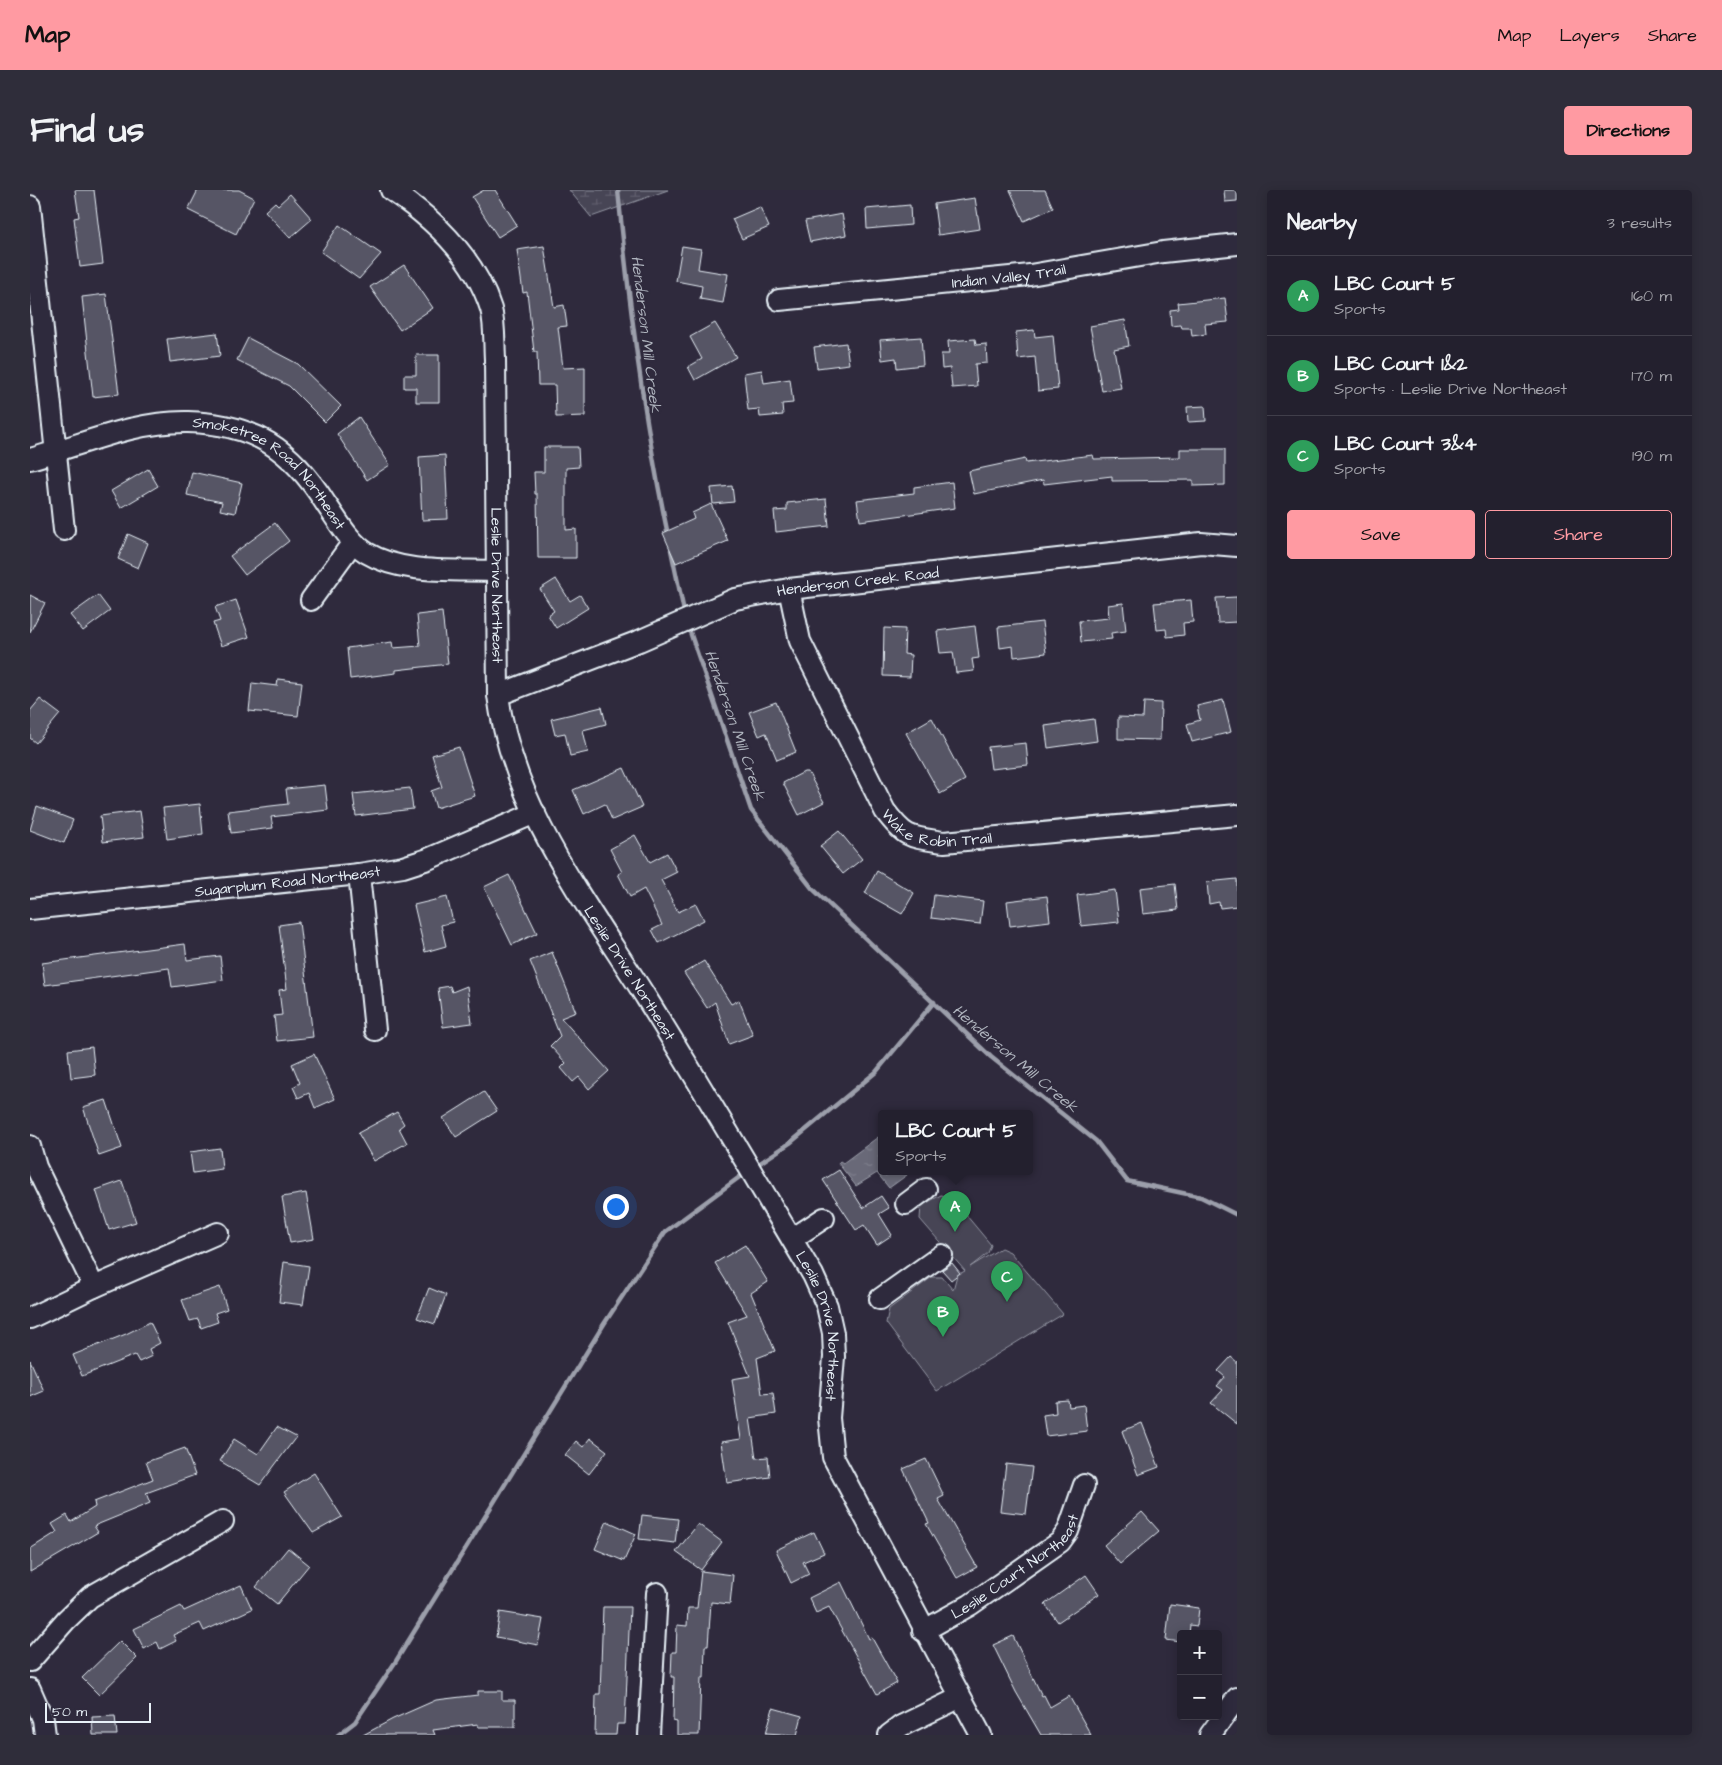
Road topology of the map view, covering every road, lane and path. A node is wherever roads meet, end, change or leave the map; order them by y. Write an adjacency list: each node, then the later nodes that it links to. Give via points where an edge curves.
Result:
1 (391, 190): 11 (street, Leslie Drive Northeast, via 413,205 453,242 482,286 491,311 495,359)
2 (30, 206): 4 (street)
3 (1237, 244): 5 (street, Indian Valley Trail, via 1163,252 1030,275)
4 (32, 246): 6 (street)
5 (779, 300)
6 (55, 452): 7 (street, Smoketree Road Northeast); 8 (street); 9 (street, Smoketree Road Northeast, via 134,428 186,422 240,429 273,444 286,454 319,492)
7 (30, 459)
8 (64, 530)
9 (353, 542): 11 (street, Smoketree Road Northeast, via 367,553 406,567); 13 (street)
10 (1237, 546): 12 (street, Henderson Creek Road, via 1201,543)
11 (496, 571): 14 (street, Leslie Drive Northeast)
12 (789, 588): 14 (street, Henderson Creek Road, via 735,599 640,641); 16 (street, Wake Robin Trail, via 800,641 885,811 898,829 911,837 944,842)
13 (311, 600)
14 (498, 695): 15 (street, Leslie Drive Northeast, via 501,722 511,755)
15 (535, 813): 17 (street, Sugarplum Road Northeast, via 428,859 403,867); 25 (street, Leslie Drive Northeast, via 577,892 647,999)
16 (1237, 816)
17 (359, 874): 18 (street, Sugarplum Road Northeast); 19 (street)
18 (30, 909)
19 (375, 1030)
20 (30, 1146): 27 (street, via 36,1167)
21 (926, 1189): 22 (street)
22 (906, 1204)
23 (824, 1218): 25 (street)
24 (218, 1233): 27 (street)
25 (792, 1239): 33 (street, Leslie Drive Northeast, via 827,1306 833,1332 829,1418 833,1457)
26 (942, 1255): 28 (street)
27 (94, 1287): 29 (street)
28 (880, 1299)
29 (30, 1318)
30 (1084, 1485): 33 (street, Leslie Court Northeast, via 1068,1531 1060,1542 970,1605)
31 (223, 1521): 34 (street, via 90,1597)
32 (657, 1593): 39 (street)
33 (923, 1630): 36 (street, Leslie Drive Northeast)
34 (30, 1661)
35 (30, 1689): 38 (street, via 43,1718)
36 (960, 1698): 40 (street, via 900,1726); 41 (street, Leslie Drive Northeast)
37 (1237, 1698): 42 (street)
38 (45, 1735)
39 (649, 1735)
40 (889, 1735)
41 (981, 1735)
42 (1210, 1735)

